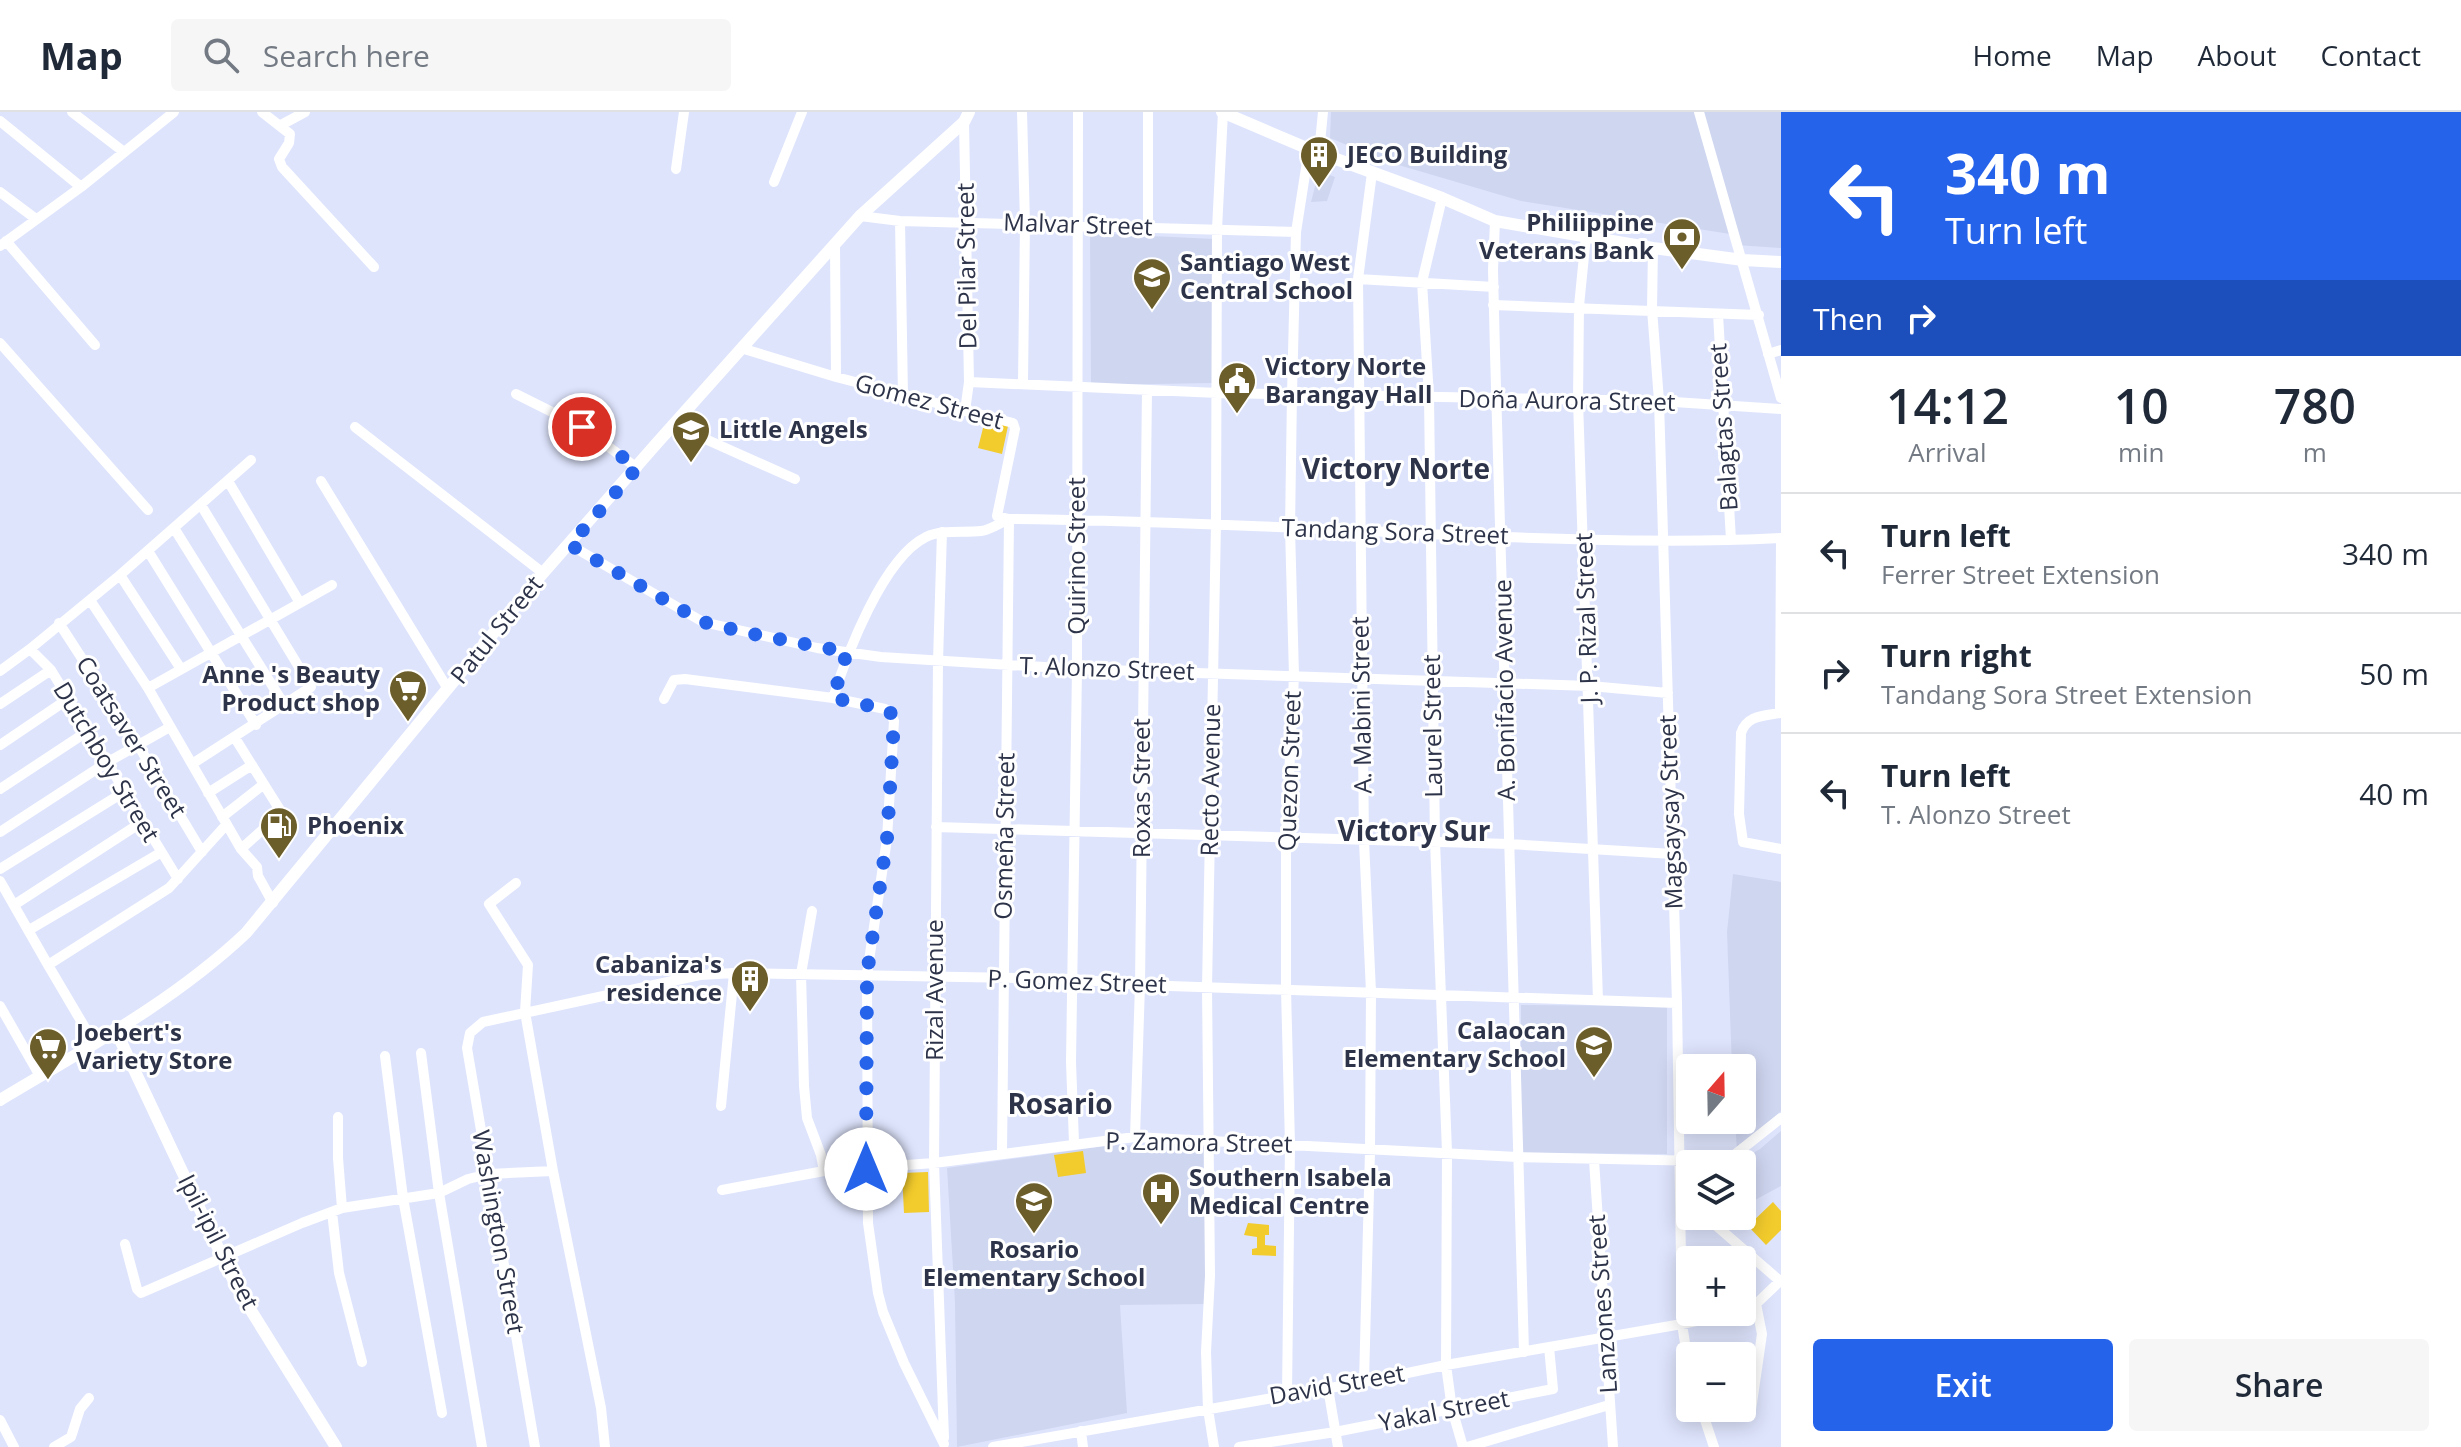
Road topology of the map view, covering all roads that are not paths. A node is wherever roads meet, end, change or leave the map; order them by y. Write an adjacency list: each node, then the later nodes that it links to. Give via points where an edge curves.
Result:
1 (72, 112): 18 (street)
2 (174, 112): 18 (street)
3 (262, 112): 16 (street)
4 (305, 112): 16 (street)
5 (684, 112): 19 (street)
6 (802, 112): 21 (street)
7 (1022, 112): 30 (street)
8 (1078, 112): 31 (street, Quirino Street)
9 (1148, 112): 32 (street)
10 (1222, 112): 13 (main road); 33 (street, Recto Avenue)
11 (1323, 112): 17 (street, Quezon Street)
12 (1699, 112): 39 (street)
13 (1238, 114): 17 (main road)
14 (966, 117): 25 (main road, Patul Street); 29 (street, Del Pilar Street)
15 (0, 121): 22 (street)
16 (281, 125): 41 (street, via 291,136 279,159 282,167)
17 (1314, 151): 20 (main road); 34 (street, Quezon Street)
18 (124, 152): 22 (street)
19 (676, 169)
20 (1372, 173): 24 (main road); 42 (street, A. Mabini Street)
21 (774, 182)
22 (81, 187): 26 (street)
23 (0, 192): 26 (street)
24 (1442, 198): 28 (main road); 43 (street, Laurel Street)
25 (860, 216): 27 (street, Malvar Street); 37 (main road, Patul Street)
26 (36, 219): 36 (street)
27 (900, 221): 29 (street, Malvar Street); 63 (street)
28 (1495, 221): 35 (main road); 44 (street, A. Bonifacio Avenue)
29 (966, 222): 30 (street, Malvar Street); 56 (street, Del Pilar Street)
30 (1025, 223): 31 (street, Malvar Street); 57 (street)
31 (1076, 225): 32 (street, Malvar Street); 58 (street, Quirino Street)
32 (1148, 228): 33 (street, Malvar Street)
33 (1217, 229): 34 (street, Malvar Street); 60 (street, Recto Avenue)
34 (1296, 232): 62 (street, Quezon Street)
35 (1586, 236): 38 (main road); 46 (street, J. P. Rizal Street)
36 (3, 243): 51 (street)
37 (835, 245): 52 (main road, Patul Street); 55 (street)
38 (1653, 248): 39 (main road); 47 (street, Magsaysay Street)
39 (1743, 260): 40 (main road); 49 (street)
40 (1781, 262)
41 (374, 267)
42 (1358, 279): 43 (street); 64 (street, A. Mabini Street)
43 (1422, 282): 44 (street); 65 (street, Laurel Street)
44 (1494, 287): 45 (street, A. Bonifacio Avenue)
45 (1493, 305): 46 (street); 67 (street, A. Bonifacio Avenue)
46 (1579, 306): 47 (street); 68 (street, J. P. Rizal Street)
47 (1652, 309): 48 (street); 69 (street, Magsaysay Street)
48 (1718, 314): 49 (street); 70 (street, Balagtas Street)
49 (1759, 315): 54 (street)
50 (0, 343): 81 (street)
51 (95, 345)
52 (744, 349): 55 (street, Gomez Street); 73 (main road, Patul Street)
53 (1781, 350): 54 (street)
54 (1768, 354): 66 (street)
55 (836, 377): 63 (street, Gomez Street)
56 (969, 382): 57 (street, Doña Aurora Street); 72 (street, Del Pilar Street)
57 (1023, 382): 58 (street, Doña Aurora Street)
58 (1076, 385): 59 (street, Doña Aurora Street); 83 (street, Quirino Street)
59 (1147, 390): 60 (street, Doña Aurora Street); 84 (street, Roxas Street)
60 (1218, 393): 62 (street, Doña Aurora Street); 85 (street, Recto Avenue)
61 (516, 394): 76 (street, via 582,427)
62 (1292, 394): 64 (street, Doña Aurora Street); 87 (street, Quezon Street)
63 (903, 395): 72 (street, Gomez Street)
64 (1358, 396): 65 (street, Doña Aurora Street); 89 (street, A. Mabini Street)
65 (1429, 397): 67 (street, Doña Aurora Street); 90 (street, Laurel Street)
66 (1781, 398)
67 (1496, 399): 68 (street, Doña Aurora Street); 91 (street, A. Bonifacio Avenue)
68 (1578, 401): 69 (street, Doña Aurora Street); 94 (street, J. P. Rizal Street)
69 (1659, 401): 70 (street, Doña Aurora Street); 95 (street, Magsaysay Street)
70 (1721, 406): 71 (street, Doña Aurora Street); 93 (street, Balagtas Street)
71 (1781, 409)
72 (965, 411): 82 (street, Gomez Street, via 1015,425 997,516)
73 (674, 425): 76 (main road, Patul Street); 77 (street)
74 (355, 427): 98 (street)
75 (251, 460): 78 (street)
76 (637, 468): 96 (main road, Patul Street)
77 (795, 479)
78 (228, 481): 80 (street); 102 (street)
79 (321, 481): 123 (street)
80 (201, 505): 86 (street); 103 (street)
81 (148, 510)
82 (1009, 519): 83 (street, Tandang Sora Street); 88 (street, Tandang Sora Street, via 984,531); 110 (street, Osmeña Street)
83 (1077, 520): 84 (street, Tandang Sora Street); 113 (street, Quirino Street)
84 (1144, 523): 85 (street, Tandang Sora Street); 115 (street, Roxas Street)
85 (1216, 524): 87 (street, Tandang Sora Street); 116 (street, Recto Avenue)
86 (174, 528): 97 (street); 105 (street)
87 (1290, 528): 89 (street, Tandang Sora Street); 117 (street, Quezon Street)
88 (942, 532): 107 (street, via 926,537 899,559); 109 (street, Rizal Avenue)
89 (1359, 532): 90 (street, Tandang Sora Street); 118 (street, A. Mabini Street)
90 (1431, 534): 91 (street, Tandang Sora Street); 119 (street, Laurel Street)
91 (1502, 537): 94 (street, Tandang Sora Street); 120 (street, A. Bonifacio Avenue)
92 (1781, 538): 93 (street, Tandang Sora Street); 157 (street, via 1780,713 1743,726 1739,814 1743,842)
93 (1731, 540): 95 (street, Tandang Sora Street)
94 (1584, 541): 95 (street, Tandang Sora Street); 121 (street, J. P. Rizal Street)
95 (1663, 542): 124 (street, Magsaysay Street)
96 (570, 545): 98 (main road, Patul Street); 107 (street, T. Alonzo Street, via 703,622)
97 (148, 551): 99 (street); 108 (street)
98 (543, 573): 123 (main road, Patul Street)
99 (120, 575): 101 (street); 112 (street)
100 (332, 585): 102 (street)
101 (90, 600): 104 (street); 122 (street)
102 (300, 603): 103 (street)
103 (271, 619): 105 (street); 129 (street, via 311,685)
104 (59, 623): 106 (street); 135 (street, Coatsaver Street)
105 (241, 636): 108 (street); 129 (street)
106 (30, 649): 111 (street); 114 (street, Dutchboy Street)
107 (847, 652): 109 (street, T. Alonzo Street); 125 (street)
108 (211, 653): 112 (street); 130 (street)
109 (938, 661): 110 (street, T. Alonzo Street); 145 (street, Rizal Avenue)
110 (1008, 665): 113 (street, T. Alonzo Street); 146 (street, Osmeña Street)
111 (1, 667)
112 (181, 669): 122 (street)
113 (1077, 669): 115 (street, T. Alonzo Street); 148 (street, Quirino Street)
114 (51, 670): 126 (street, Dutchboy Street); 128 (street)
115 (1142, 671): 116 (street, T. Alonzo Street); 149 (street, Roxas Street)
116 (1213, 673): 117 (street, T. Alonzo Street); 150 (street, Recto Avenue)
117 (1294, 676): 118 (street, T. Alonzo Street); 151 (street, Quezon Street)
118 (1363, 678): 119 (street, T. Alonzo Street); 152 (street, A. Mabini Street)
119 (1432, 680): 120 (street, T. Alonzo Street); 153 (street, Laurel Street)
120 (1506, 684): 121 (street, T. Alonzo Street); 154 (street, A. Bonifacio Avenue)
121 (1590, 686): 124 (street, T. Alonzo Street); 156 (street, J. P. Rizal Street)
122 (148, 688): 131 (street)
123 (448, 689): 165 (main road, Patul Street)
124 (1668, 693): 160 (street, Magsaysay Street)
125 (833, 698): 127 (street, via 679,679 669,684); 172 (street, via 885,709 894,721 887,839)
126 (68, 699): 132 (street, Dutchboy Street); 134 (street)
127 (664, 699)
128 (0, 704)
129 (285, 706): 130 (street)
130 (256, 725): 133 (street)
131 (170, 727): 135 (street); 137 (street)
132 (88, 731): 136 (street, Dutchboy Street); 140 (street)
133 (235, 738): 137 (street); 138 (street)
134 (0, 745)
135 (138, 745): 136 (street); 158 (street, Coatsaver Street)
136 (106, 763): 141 (street, Dutchboy Street); 147 (street)
137 (192, 764): 142 (street)
138 (252, 765): 139 (street); 142 (street)
139 (264, 784): 143 (street); 155 (street, via 279,813)
140 (0, 789)
141 (124, 792): 144 (street, Dutchboy Street); 161 (street)
142 (208, 793): 143 (street)
143 (224, 821): 155 (street); 158 (street)
144 (142, 822): 159 (street, Dutchboy Street); 166 (street)
145 (936, 827): 146 (street); 173 (street, Rizal Avenue)
146 (1004, 830): 148 (street); 174 (street, Osmeña Street)
147 (0, 832)
148 (1073, 832): 149 (street); 175 (street, Quirino Street)
149 (1142, 834): 150 (street); 176 (street, Roxas Street)
150 (1211, 836): 151 (street); 177 (street, Recto Avenue)
151 (1286, 837): 152 (street); 178 (street, Quezon Street)
152 (1364, 841): 153 (street); 179 (street, A. Mabini Street)
153 (1435, 841): 154 (street); 180 (street, Laurel Street)
154 (1509, 844): 156 (street); 181 (street, A. Bonifacio Avenue)
155 (241, 849): 165 (street, via 259,871)
156 (1593, 849): 160 (street); 182 (street, J. P. Rizal Street)
157 (1781, 849)
158 (202, 852): 162 (street)
159 (160, 853): 162 (street, Dutchboy Street); 168 (street)
160 (1673, 854): 183 (street, Magsaysay Street)
161 (0, 869)
162 (178, 879): 169 (street)
163 (0, 881): 166 (street)
164 (516, 883): 185 (street, via 489,904 526,960)
165 (273, 903): 187 (main road, Patul Street, via 211,966)
166 (14, 905): 168 (street)
167 (812, 911): 171 (street)
168 (29, 930): 169 (street)
169 (48, 965): 188 (street)
170 (734, 973): 171 (street, P. Gomez Street); 185 (street, P. Gomez Street, via 700,975); 193 (street)
171 (801, 974): 172 (street, P. Gomez Street); 211 (street, via 807,1118)
172 (867, 974): 173 (street, P. Gomez Street); 209 (street)
173 (934, 977): 174 (street, P. Gomez Street); 208 (street, Rizal Avenue)
174 (1004, 978): 175 (street, P. Gomez Street); 204 (street, Osmeña Street)
175 (1073, 979): 176 (street, P. Gomez Street); 198 (street, Quirino Street)
176 (1140, 985): 177 (street, P. Gomez Street); 196 (street, Roxas Street)
177 (1207, 987): 178 (street, P. Gomez Street); 197 (street, Recto Avenue)
178 (1286, 990): 179 (street, P. Gomez Street); 199 (street, Quezon Street)
179 (1371, 992): 180 (street, P. Gomez Street); 202 (street, A. Mabini Street)
180 (1442, 996): 181 (street, P. Gomez Street); 203 (street, Laurel Street)
181 (1513, 998): 182 (street, P. Gomez Street); 205 (street, A. Bonifacio Avenue)
182 (1598, 1000): 183 (street, P. Gomez Street)
183 (1677, 1003): 200 (street, Magsaysay Street)
184 (0, 1006): 191 (street)
185 (525, 1012): 186 (street, P. Gomez Street); 210 (street)
186 (483, 1022): 212 (street, Washington Street, via 470,1033 467,1048)
187 (115, 1029): 188 (main road, Patul Street); 219 (main road, Ipil-ipil Street)
188 (94, 1043): 191 (main road, Patul Street)
189 (421, 1053): 214 (street)
190 (385, 1056): 215 (street)
191 (40, 1076): 192 (main road, Patul Street)
192 (0, 1100)
193 (721, 1106)
194 (338, 1117): 216 (street)
195 (1781, 1118): 201 (street, P. Zamora Street)
196 (1135, 1137): 197 (street, P. Zamora Street); 198 (street, P. Zamora Street)
197 (1208, 1139): 199 (street, P. Zamora Street); 234 (street, Recto Avenue)
198 (1074, 1143): 204 (street, P. Zamora Street)
199 (1290, 1144): 202 (street, P. Zamora Street); 231 (street, Quezon Street)
200 (1680, 1150)
201 (1742, 1150)
202 (1370, 1151): 203 (street, P. Zamora Street); 229 (street, A. Mabini Street)
203 (1447, 1152): 205 (street, P. Zamora Street); 227 (street, Laurel Street)
204 (1002, 1153): 208 (street, P. Zamora Street)
205 (1517, 1157): 206 (street, P. Zamora Street); 225 (street, A. Bonifacio Avenue)
206 (1594, 1160): 207 (street, P. Zamora Street); 223 (street, Lanzones Street)
207 (1676, 1160)
208 (934, 1163): 209 (street, P. Zamora Street); 241 (street, Rizal Avenue)
209 (866, 1169): 211 (street, P. Zamora Street); 241 (street, via 878,1293 898,1350)
210 (553, 1171): 212 (street); 247 (street)
211 (824, 1171): 213 (street, P. Zamora Street)
212 (489, 1174): 214 (street); 246 (street, Washington Street)
213 (722, 1190)
214 (439, 1193): 215 (street); 245 (street)
215 (403, 1198): 216 (street); 236 (street)
216 (337, 1210): 219 (street); 226 (street, via 339,1273)
217 (1722, 1230): 220 (street)
218 (125, 1244): 219 (street, via 141,1293)
219 (221, 1258): 244 (main road, Ipil-ipil Street)
220 (1781, 1280): 221 (street, David Street)
221 (1756, 1304): 228 (street, via 1762,1334)
222 (1676, 1325): 223 (street, David Street)
223 (1604, 1336): 224 (street, David Street); 233 (street, Lanzones Street)
224 (1549, 1347): 225 (street, David Street); 235 (street, Yakal Street, via 1553,1389)
225 (1524, 1352): 227 (street, David Street)
226 (362, 1362)
227 (1446, 1365): 229 (street, David Street); 235 (street, Laurel Street)
228 (1756, 1375)
229 (1364, 1382): 230 (street, David Street)
230 (1328, 1388): 231 (street, David Street); 240 (street)
231 (1287, 1395): 234 (street, David Street)
232 (89, 1398): 243 (street, via 71,1437)
233 (1609, 1405): 253 (street); 254 (street, Lanzones Street)
234 (1208, 1409): 239 (street, David Street); 250 (street, Recto Avenue)
235 (1452, 1409): 240 (street, Yakal Street); 253 (street, Laurel Street)
236 (442, 1413)
237 (0, 1420): 242 (street)
238 (1706, 1422): 255 (street)
239 (1081, 1431): 248 (street, David Street); 249 (street)
240 (1335, 1432): 251 (street, Yakal Street); 252 (street)
241 (944, 1445)
242 (14, 1447)
243 (54, 1447)
244 (336, 1447)
245 (482, 1447)
246 (535, 1447)
247 (605, 1447)
248 (993, 1447)
249 (1083, 1447)
250 (1214, 1447)
251 (1239, 1447)
252 (1338, 1447)
253 (1465, 1447)
254 (1613, 1447)
255 (1714, 1447)

